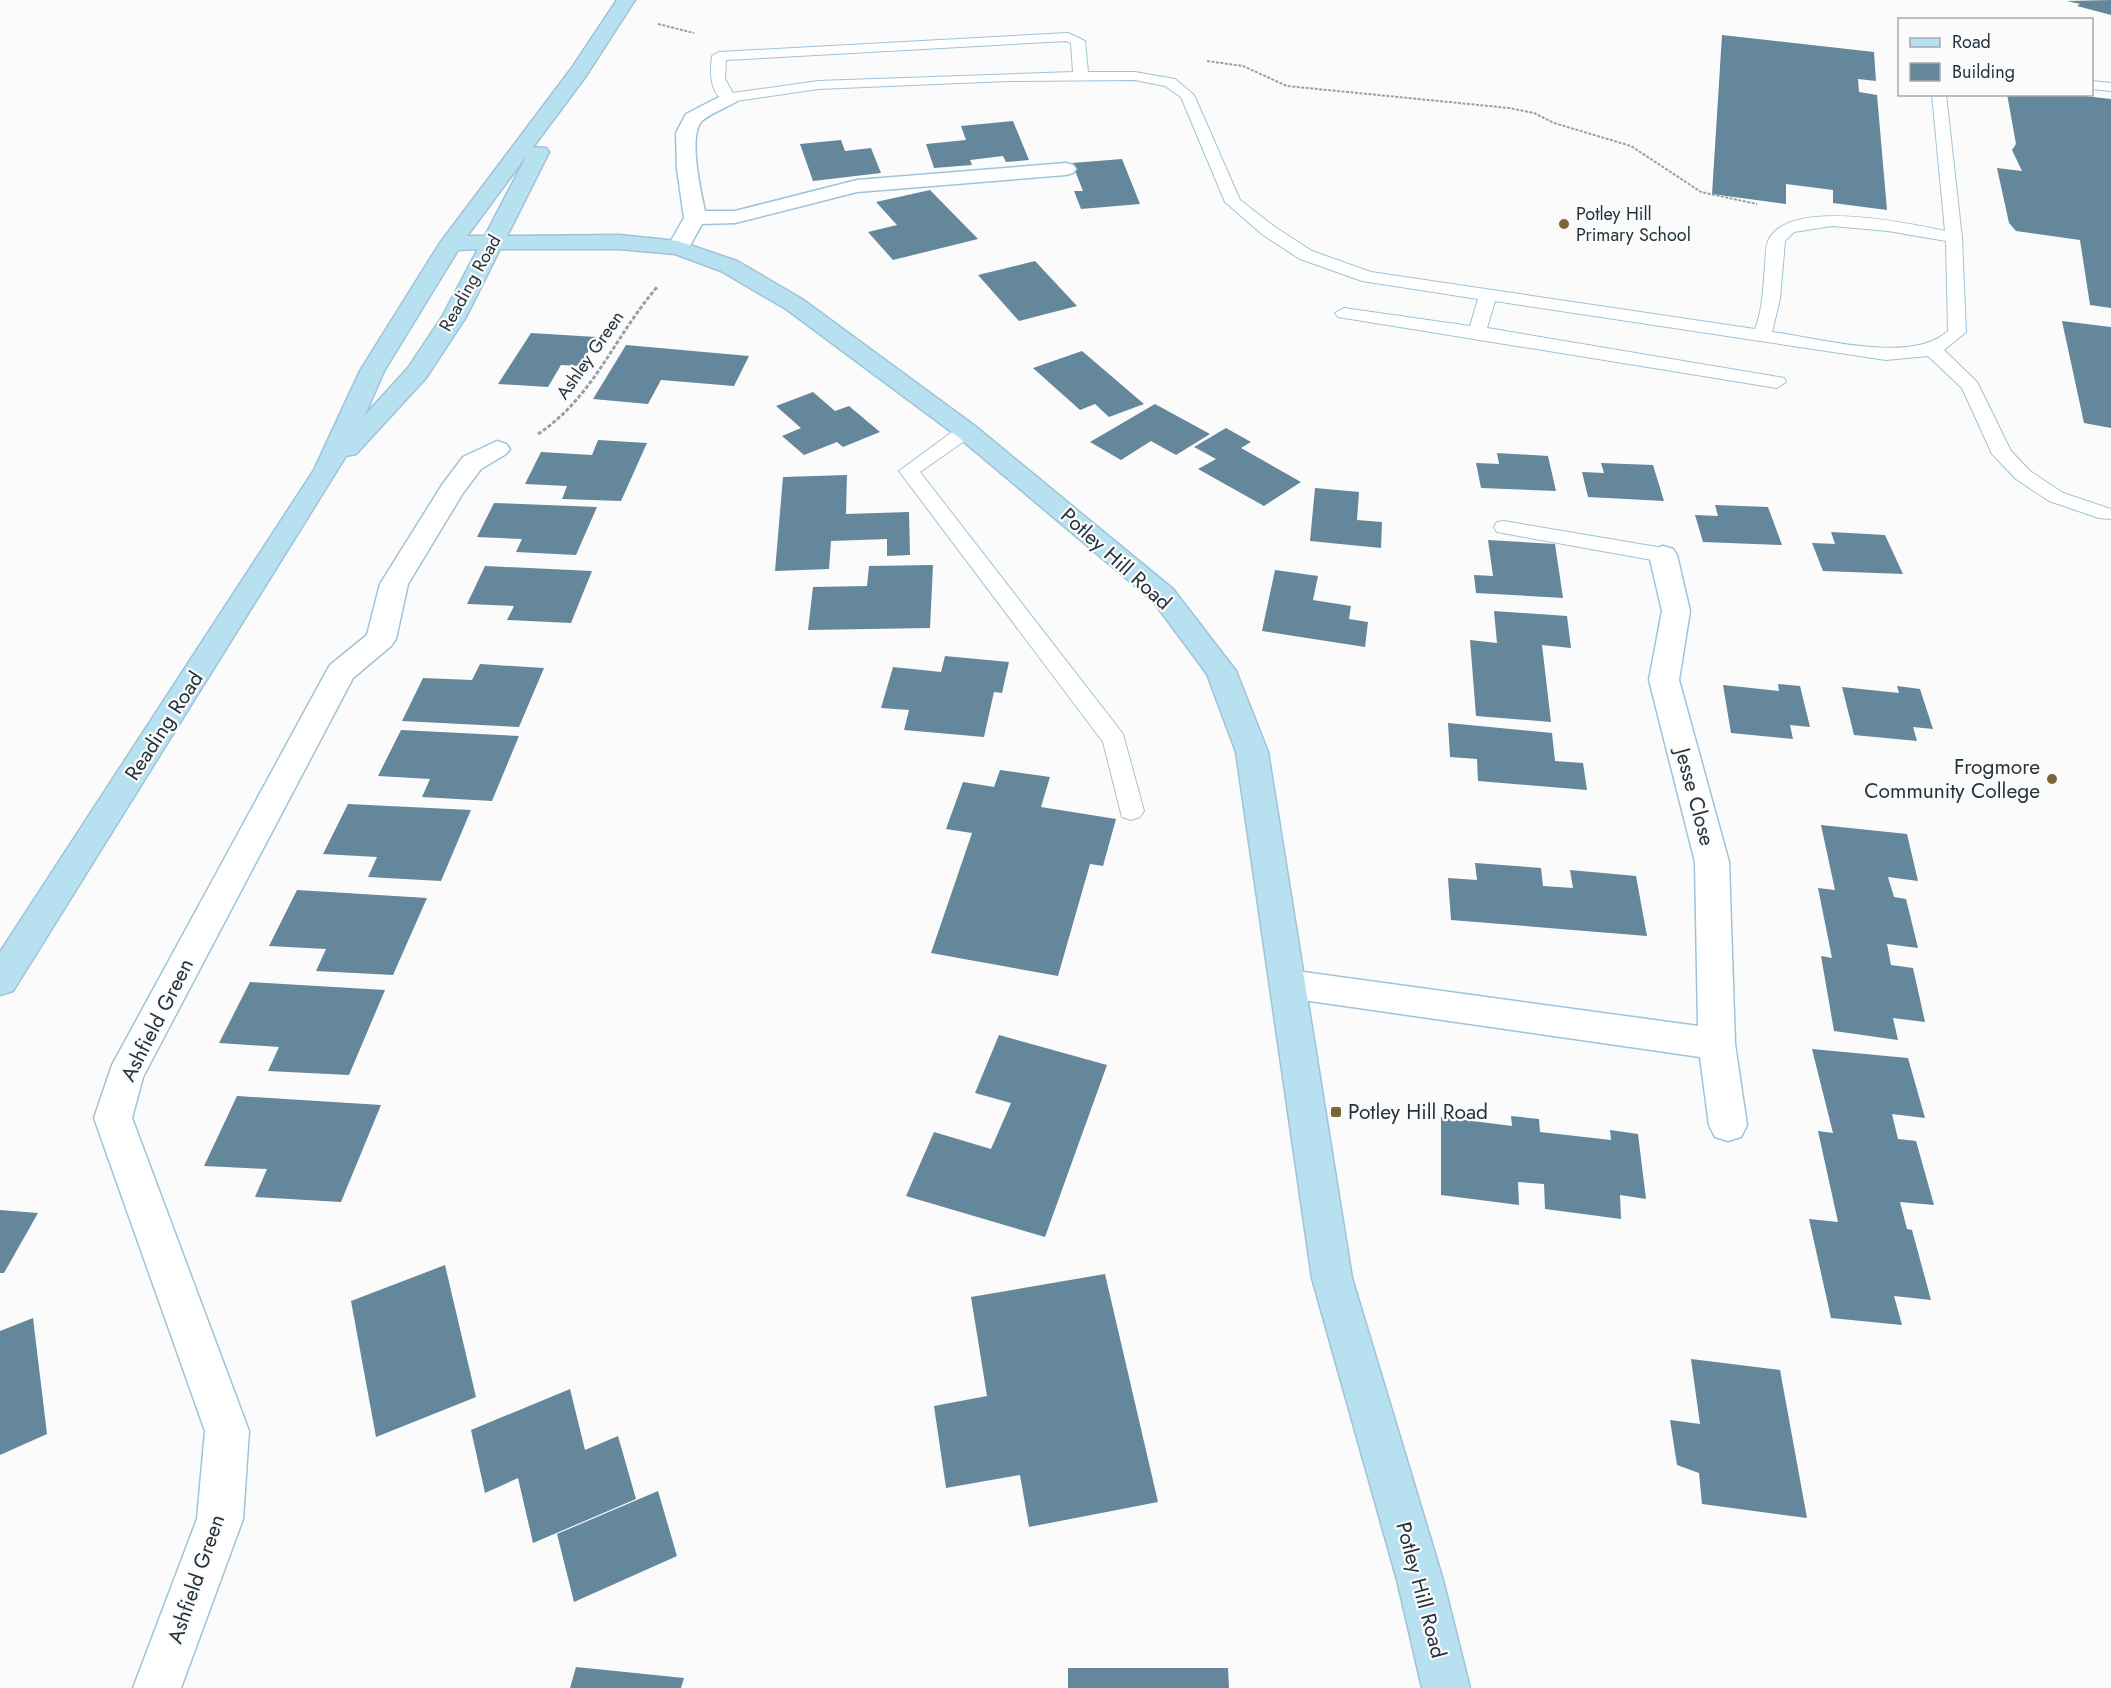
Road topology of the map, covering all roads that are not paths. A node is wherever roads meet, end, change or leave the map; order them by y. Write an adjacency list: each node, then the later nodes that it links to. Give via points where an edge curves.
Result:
1 (626, 0): 2 (main road, Reading Road)
2 (579, 72): 11 (main road, Reading Road); 12 (main road, Reading Road)
3 (1081, 76): 7 (lane, via 818,85); 7 (lane, via 1078,41 1068,37 719,56 718,87); 14 (lane, via 1135,76 1170,82 1187,95 1233,202 1306,255 1368,277)
4 (2093, 85): 5 (lane)
5 (2111, 87)
6 (1939, 96): 10 (lane)
7 (729, 98): 9 (street, via 693,118 686,133)
8 (1066, 170): 9 (street, via 857,186 735,217)
9 (695, 218): 13 (street)
10 (1954, 238): 17 (lane, via 1846,222 1811,221 1786,230 1776,239 1769,317); 18 (lane, via 1958,332 1946,345)
11 (452, 243): 12 (main road, Potley Hill Road); 22 (main road, Reading Road, via 372,371)
12 (492, 243): 13 (main road, Potley Hill Road, via 620,242); 22 (main road, Reading Road, via 454,317 417,373)
13 (678, 248): 20 (main road, Potley Hill Road, via 729,266 794,304)
14 (1488, 294): 16 (lane); 17 (lane)
15 (1344, 313): 16 (lane)
16 (1477, 332): 19 (lane)
17 (1762, 333): 18 (lane, via 1886,354 1921,354)
18 (1932, 349): 23 (lane, via 1970,386 2002,454 2023,475 2055,497)
19 (1777, 382)
20 (966, 431): 26 (lane, via 909,471 1115,740); 28 (main road, Potley Hill Road, via 1163,596 1221,671 1252,752)
21 (497, 449): 31 (street, Ashfield Green, via 472,464 450,491 394,584 381,639 341,672 125,1076 113,1118 226,1431 220,1519)
22 (327, 470): 27 (main road, Reading Road)
23 (2106, 514)
24 (1504, 527): 25 (lane)
25 (1663, 555): 29 (street, Jesse Close, via 1676,611 1664,680 1712,862)
26 (1131, 811)
27 (0, 981)
28 (1289, 984): 29 (street); 32 (main road, Potley Hill Road, via 1332,1278 1420,1580)
29 (1717, 1044): 30 (street, Jesse Close)
30 (1728, 1125)
31 (157, 1688)
32 (1446, 1688)

